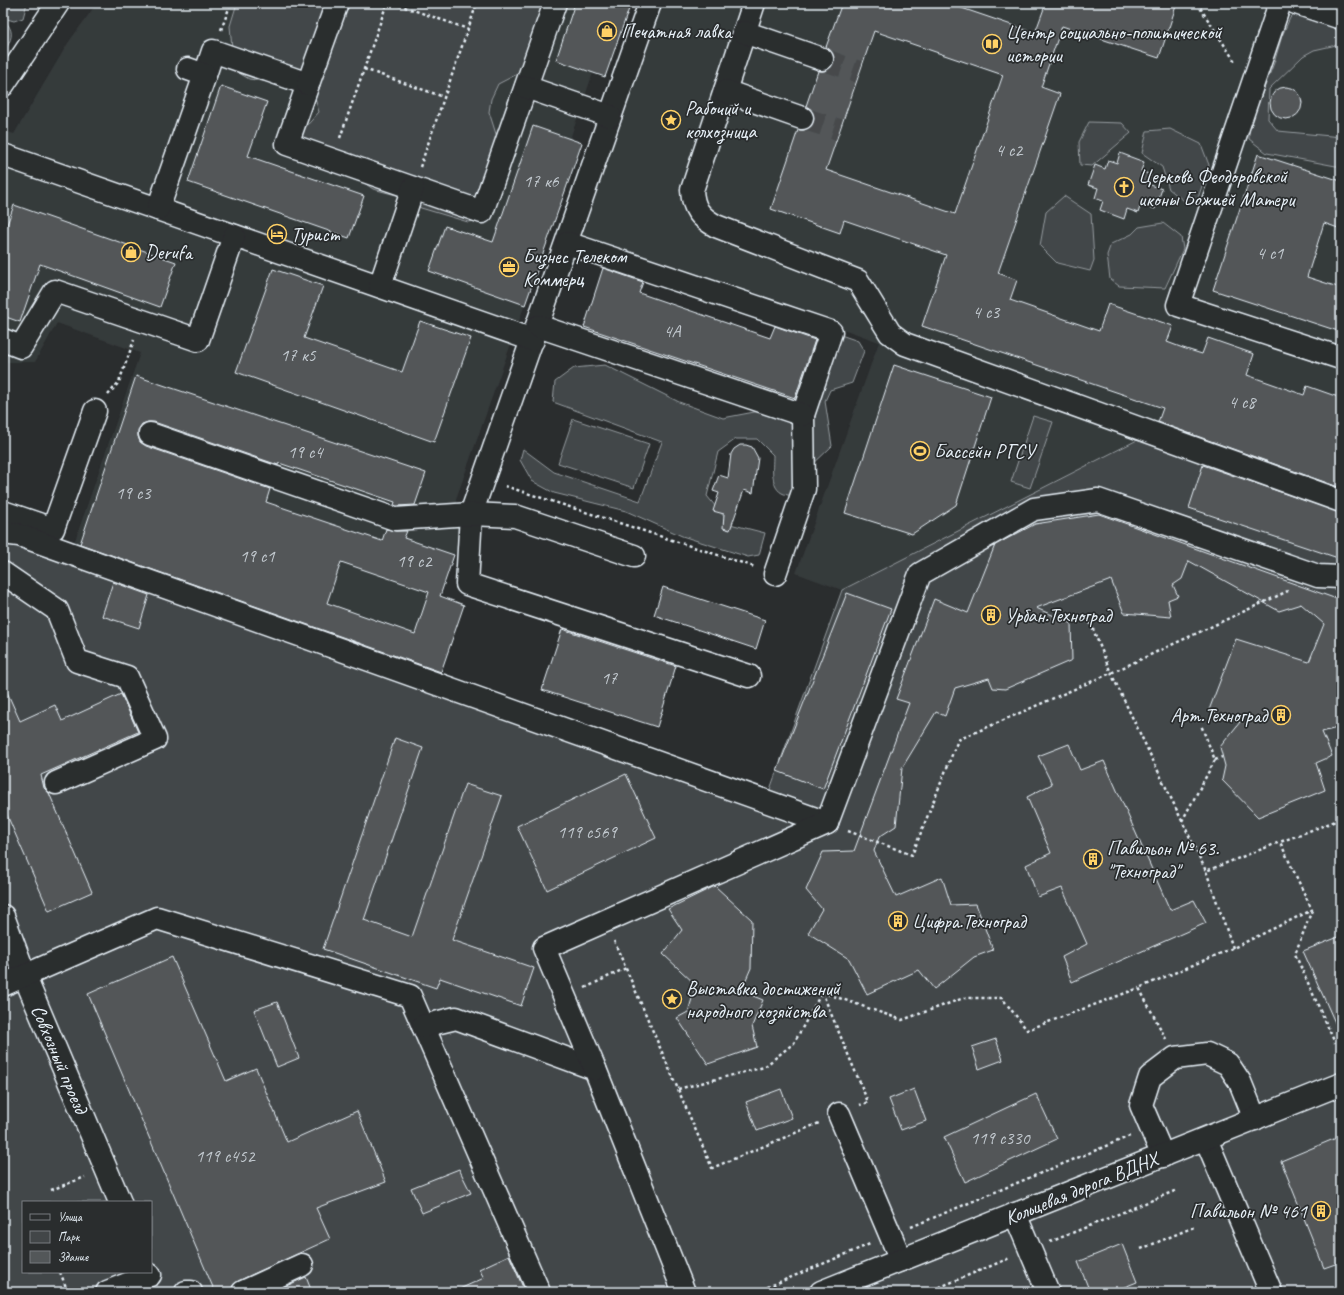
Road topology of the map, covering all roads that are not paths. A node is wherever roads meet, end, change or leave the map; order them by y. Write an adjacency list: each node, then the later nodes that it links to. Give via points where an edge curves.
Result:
1 (58, 3): 12 (street)
2 (337, 3): 11 (street)
3 (556, 3): 13 (street)
4 (650, 3): 15 (street)
5 (754, 3): 9 (street)
6 (1280, 3): 25 (street, via 1178,305)
7 (1296, 3): 8 (street)
8 (1341, 18)
9 (744, 32): 10 (street); 14 (street)
10 (822, 59)
11 (308, 84): 18 (street, via 287,144); 19 (street, via 213,51 197,72)
12 (3, 85)
13 (526, 87): 15 (street); 18 (street, via 482,212)
14 (725, 91): 16 (street); 29 (street, via 692,190 695,208 705,220 858,281 890,333 905,344)
15 (610, 116): 21 (street)
16 (802, 118)
17 (3, 155): 19 (street)
18 (413, 188): 22 (street)
19 (158, 209): 20 (street)
20 (234, 236): 22 (street); 24 (street, via 198,340 54,292 21,347)
21 (567, 243): 23 (street); 27 (street, via 831,332)
22 (380, 286): 23 (street)
23 (535, 333): 27 (street); 31 (street)
24 (3, 340)
25 (1341, 358)
26 (95, 411): 30 (street, via 53,529)
27 (803, 415): 35 (street, via 804,489)
28 (150, 434): 31 (street, via 395,519)
29 (1341, 500)
30 (3, 512)
31 (471, 514): 33 (street, via 515,516); 37 (street, via 467,584)
32 (3, 533): 39 (street, via 19,534)
33 (634, 556)
34 (3, 573): 38 (street, via 57,610 77,662 127,677 155,739)
35 (775, 574)
36 (1341, 576): 39 (street, via 1318,576 1098,500 1034,509 920,574)
37 (749, 676)
38 (56, 783)
39 (827, 823): 44 (street, via 544,948)
40 (3, 916): 41 (street, Совхозный проезд)
41 (24, 974): 42 (street); 43 (street, via 157,918 410,996); 50 (street, Совхозный проезд)
42 (3, 985)
43 (423, 1026): 44 (street, via 456,1018); 59 (street)
44 (595, 1069): 60 (street)
45 (1341, 1084): 47 (street, Кольцевая дорога ВДНХ)
46 (839, 1114): 52 (street)
47 (1255, 1119): 48 (street, Кольцевая дорога ВДНХ); 49 (street, via 1240,1082 1228,1064 1207,1054 1175,1058 1150,1077 1140,1105)
48 (1206, 1139): 49 (street, Кольцевая дорога ВДНХ); 63 (street)
49 (1162, 1156): 51 (street, Кольцевая дорога ВДНХ)
50 (120, 1201)
51 (1015, 1214): 52 (street, Кольцевая дорога ВДНХ); 62 (street)
52 (901, 1260): 61 (street, Кольцевая дорога ВДНХ)
53 (302, 1265): 58 (street)
54 (152, 1280): 55 (street)
55 (108, 1292)
56 (186, 1292): 57 (street)
57 (191, 1292)
58 (243, 1292)
59 (539, 1292)
60 (684, 1292)
61 (821, 1292)
62 (1048, 1292)
63 (1270, 1292)

